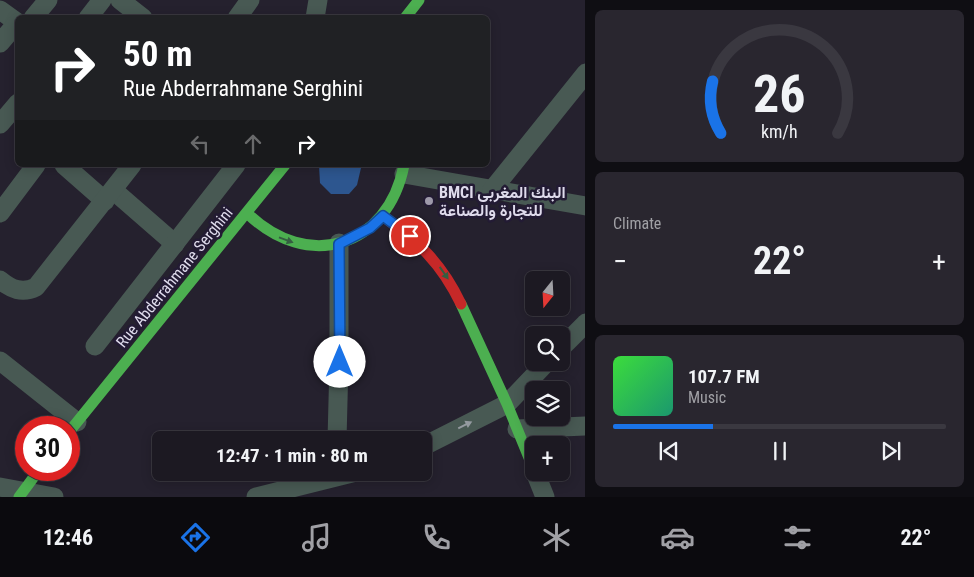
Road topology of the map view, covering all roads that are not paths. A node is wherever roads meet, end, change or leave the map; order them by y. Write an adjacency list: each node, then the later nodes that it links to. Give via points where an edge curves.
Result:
1 (48, 0): 7 (street)
2 (102, 0): 8 (street)
3 (120, 0): 9 (street)
4 (318, 0): 10 (street)
5 (419, 0): 11 (street)
6 (0, 10): 12 (street)
7 (29, 15)
8 (90, 15)
9 (138, 15)
10 (316, 15)
11 (407, 15)
12 (15, 18)
13 (15, 28): 14 (street)
14 (0, 43)
15 (585, 73): 22 (street)
16 (34, 167): 25 (street)
17 (67, 167): 23 (street)
18 (131, 167): 23 (street)
19 (234, 167): 28 (street)
20 (283, 167): 26 (street)
21 (404, 169): 22 (street); 27 (street, Rue Abderrahmane Serghini, via 396,196)
22 (492, 190): 24 (street)
23 (109, 196): 28 (street); 30 (street, via 36,287 25,292)
24 (585, 206)
25 (0, 213)
26 (247, 213): 29 (street, Rue Abderrahmane Serghini, one-way to 29, via 273,235 288,242 313,246); 38 (street, Rue Abderrahmane Serghini)
27 (383, 216): 29 (street, Rue Abderrahmane Serghini, via 370,228); 36 (street, one-way to 36, via 420,244 448,279)
28 (175, 244): 33 (street)
29 (339, 244): 41 (street)
30 (0, 280)
31 (585, 322): 32 (street)
32 (570, 338)
33 (95, 346)
34 (0, 361): 37 (street)
35 (538, 371): 36 (street)
36 (507, 404): 40 (street); 42 (street, one-way to 36)
37 (61, 416)
38 (80, 418)
39 (585, 426): 40 (street)
40 (517, 429): 43 (street)
41 (337, 431)
42 (432, 442)
43 (525, 449)
44 (32, 481): 48 (street)
45 (538, 481): 51 (street)
46 (336, 483): 50 (street)
47 (0, 487): 48 (street)
48 (22, 495): 49 (street)
49 (54, 497)
50 (256, 497)
51 (545, 497)

